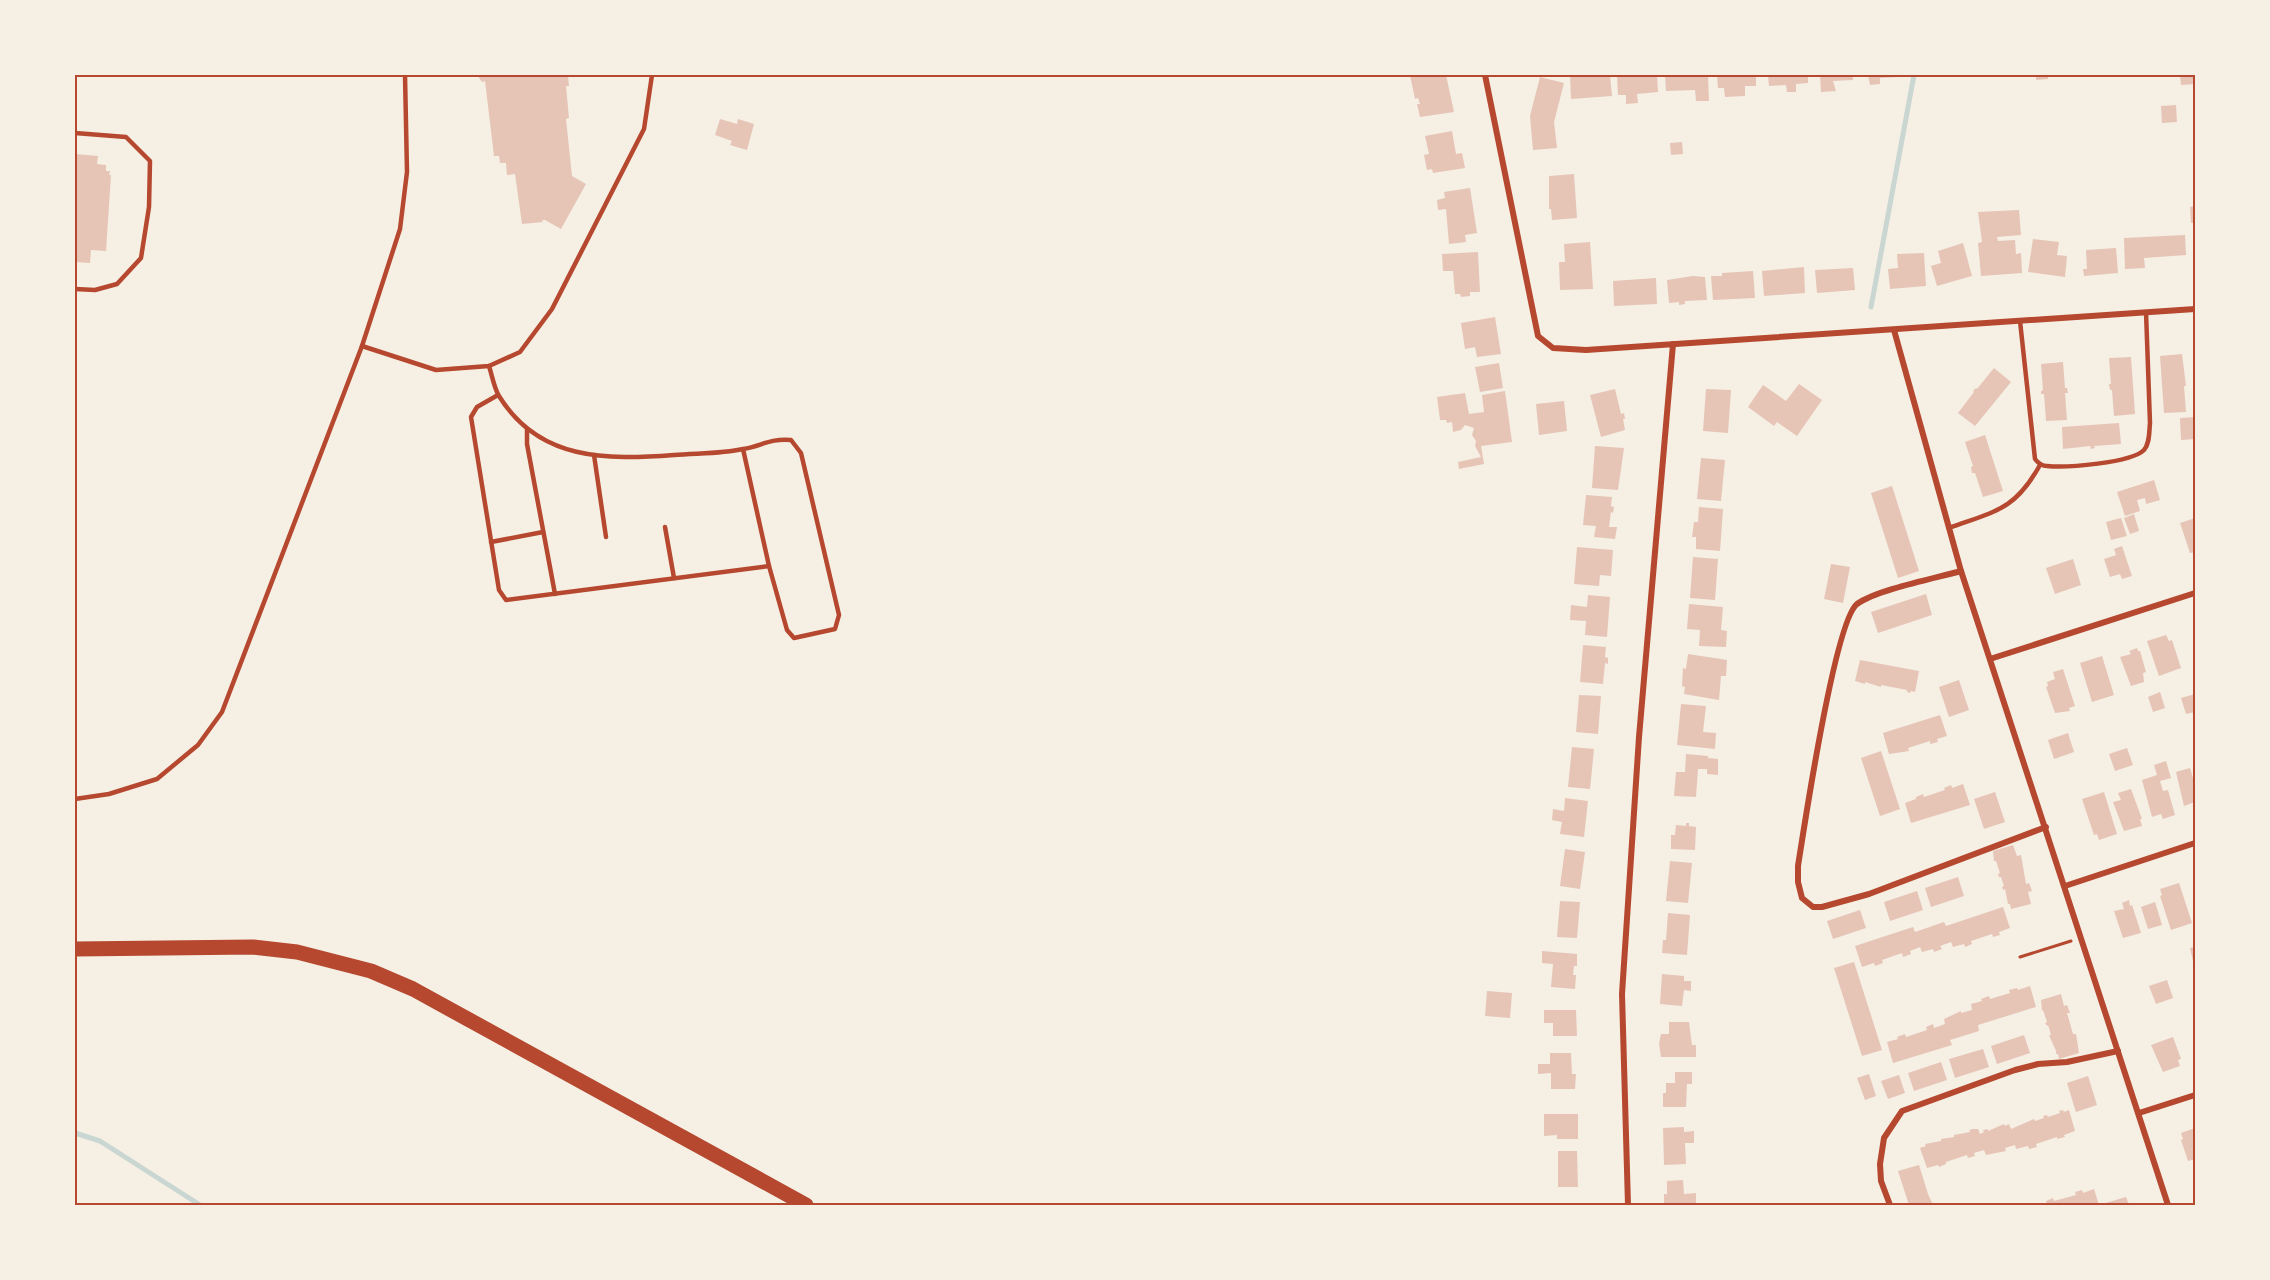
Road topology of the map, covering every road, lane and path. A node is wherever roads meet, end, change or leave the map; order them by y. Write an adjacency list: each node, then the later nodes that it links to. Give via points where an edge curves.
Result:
1 (405, 75): 11 (lane, via 407,172 400,229)
2 (652, 75): 12 (lane, via 644,129 552,309 520,352)
3 (1485, 75): 10 (street, via 1538,336 1553,348 1586,350)
4 (75, 133): 5 (lane, via 126,137 150,161 149,207 141,258 117,284 95,290)
5 (75, 289)
6 (2195, 309): 7 (street)
7 (2146, 312): 8 (street); 17 (lane, via 2150,423 2145,449 2114,462)
8 (2020, 321): 9 (street); 17 (lane, via 2035,459)
9 (1894, 330): 10 (street); 19 (street)
10 (1673, 344): 40 (street, via 1640,725 1622,994)
11 (362, 346): 12 (lane, via 436,370); 29 (lane, via 222,712 198,746 157,779 109,794)
12 (489, 366): 13 (lane)
13 (498, 395): 14 (lane); 22 (lane, via 477,407 471,417)
14 (527, 429): 16 (lane, via 552,445); 20 (lane, via 526,444)
15 (743, 449): 16 (lane, via 626,458); 23 (lane); 23 (lane, via 777,438 791,440 801,453 839,615 836,629 794,638 787,630)
16 (594, 455): 21 (lane)
17 (2040, 465): 19 (lane, via 2015,500)
18 (665, 527): 25 (lane)
19 (1949, 528): 24 (street)
20 (543, 532): 22 (lane); 27 (lane)
21 (606, 537)
22 (491, 542): 27 (lane, via 499,590 506,600)
23 (769, 566): 25 (lane)
24 (1961, 571): 28 (street); 30 (street, via 1859,603 1847,620 1800,855 1798,882 1802,898 1813,907 1822,907 1869,894)
25 (674, 578): 27 (lane)
26 (2195, 593): 28 (street)
27 (555, 594)
28 (1990, 658): 30 (street)
29 (75, 799)
30 (2046, 827): 32 (street)
31 (2195, 843): 32 (street)
32 (2065, 886): 33 (street)
33 (2082, 938): 35 (path); 36 (street)
34 (75, 949): 39 (main road, via 253,947 297,952 371,971 413,989)
35 (2020, 957)
36 (2118, 1050): 38 (street); 41 (street, via 2015,1070 1902,1111 1884,1138 1880,1164 1881,1181)
37 (2195, 1095): 38 (street)
38 (2139, 1113): 42 (street)
39 (806, 1205)
40 (1628, 1205)
41 (1890, 1205)
42 (2168, 1205)

